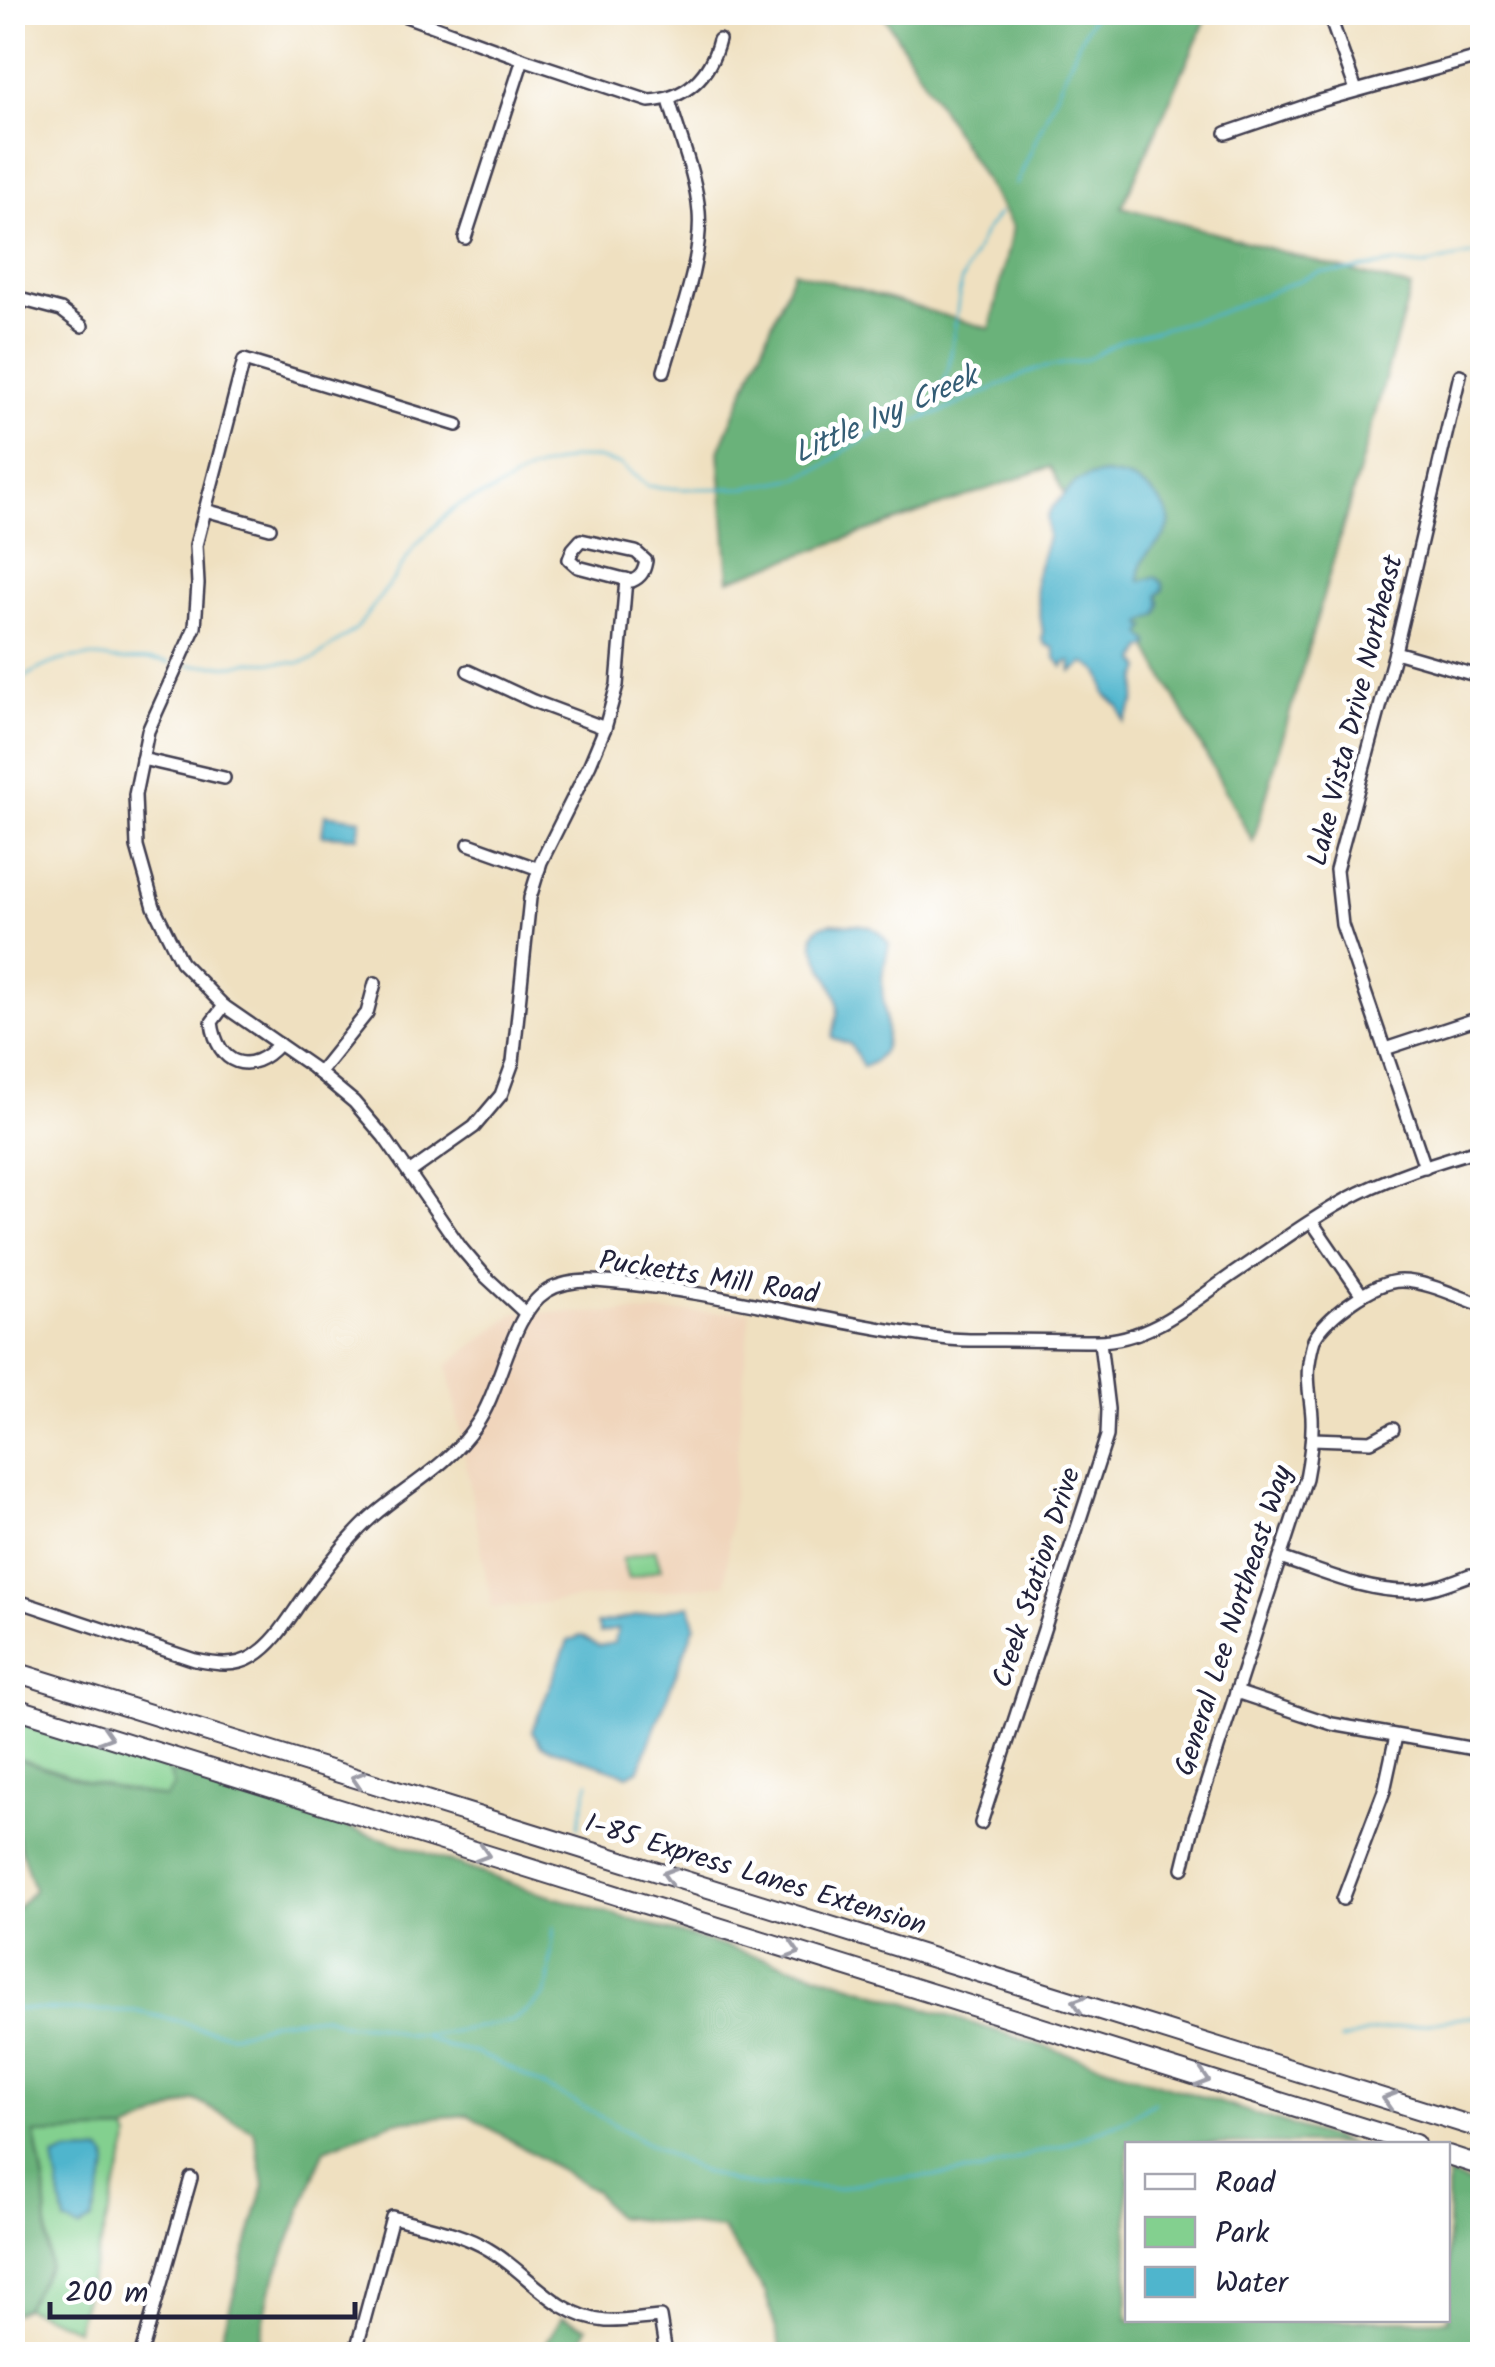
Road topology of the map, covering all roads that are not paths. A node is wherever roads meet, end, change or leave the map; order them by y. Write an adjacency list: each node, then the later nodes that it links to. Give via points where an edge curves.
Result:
1 (395, 12): 5 (street)
2 (1328, 12): 6 (street)
3 (720, 40): 7 (street, via 700,80)
4 (1482, 56): 6 (street)
5 (523, 59): 7 (street, via 649,101); 9 (street)
6 (1356, 90): 8 (street)
7 (670, 100): 12 (street, via 699,210 699,236)
8 (1226, 133)
9 (465, 238)
10 (12, 297): 11 (street, via 61,310)
11 (82, 326)
12 (664, 371)
13 (1460, 375): 18 (street, Lake Vista Drive Northeast)
14 (457, 425): 15 (street, via 244,360)
15 (205, 510): 16 (street); 22 (street, via 196,545 194,627 148,730)
16 (270, 528)
17 (626, 580): 17 (street, via 645,570 636,552 581,540 572,549 570,559 578,567); 21 (street, via 617,685)
18 (1395, 652): 20 (street); 30 (street, Lake Vista Drive Northeast, via 1336,870 1342,924)
19 (468, 671): 21 (street)
20 (1482, 678)
21 (605, 728): 25 (street)
22 (142, 759): 23 (street); 27 (street, via 137,848 154,906 181,962)
23 (224, 778)
24 (468, 844): 25 (street)
25 (539, 869): 34 (street, via 530,898 513,1062 501,1094 474,1127)
26 (375, 983): 31 (street, via 367,1013)
27 (224, 1006): 29 (street); 29 (street, via 212,1022 214,1040 234,1061 267,1058)
28 (1482, 1017): 30 (street)
29 (279, 1044): 31 (street)
30 (1386, 1050): 33 (street, Lake Vista Drive Northeast)
31 (319, 1073): 34 (street, via 354,1102)
32 (1482, 1149): 33 (street, Pucketts Mill Road)
33 (1425, 1167): 35 (street, Pucketts Mill Road, via 1359,1193)
34 (409, 1173): 38 (street, via 460,1248)
35 (1312, 1222): 36 (street); 39 (street, Pucketts Mill Road, via 1164,1322)
36 (1362, 1295): 37 (street, General Lee Northeast Way, via 1400,1280); 41 (street, General Lee Northeast Way, via 1314,1340 1308,1365)
37 (1482, 1305)
38 (526, 1314): 39 (street, Pucketts Mill Road, via 554,1288 606,1282 945,1339); 44 (street, via 492,1398 457,1450 370,1518 251,1658 238,1664 195,1660)
39 (1100, 1342): 50 (street, Creek Station Drive, via 1107,1436)
40 (1392, 1429): 41 (street, via 1371,1441)
41 (1312, 1439): 42 (street, General Lee Northeast Way)
42 (1280, 1558): 43 (street, via 1373,1588 1411,1592); 46 (street, General Lee Northeast Way)
43 (1470, 1576)
44 (12, 1599)
45 (12, 1671): 53 (highway, I-85 Express Lanes Extension, one-way to 45)
46 (1236, 1692): 48 (street, via 1332,1724); 51 (street, General Lee Northeast Way)
47 (12, 1707): 54 (highway, one-way to 54)
48 (1396, 1736): 49 (street); 52 (street, via 1384,1791)
49 (1482, 1753)
50 (981, 1823)
51 (1182, 1868)
52 (1343, 1899)
53 (1482, 2129)
54 (1409, 2142)
55 (1450, 2156): 56 (highway)
56 (1482, 2166)
57 (191, 2178): 58 (street)
58 (141, 2354)
59 (355, 2354): 60 (street, via 392,2218 486,2247 582,2315 606,2321 660,2316)
60 (666, 2354)

